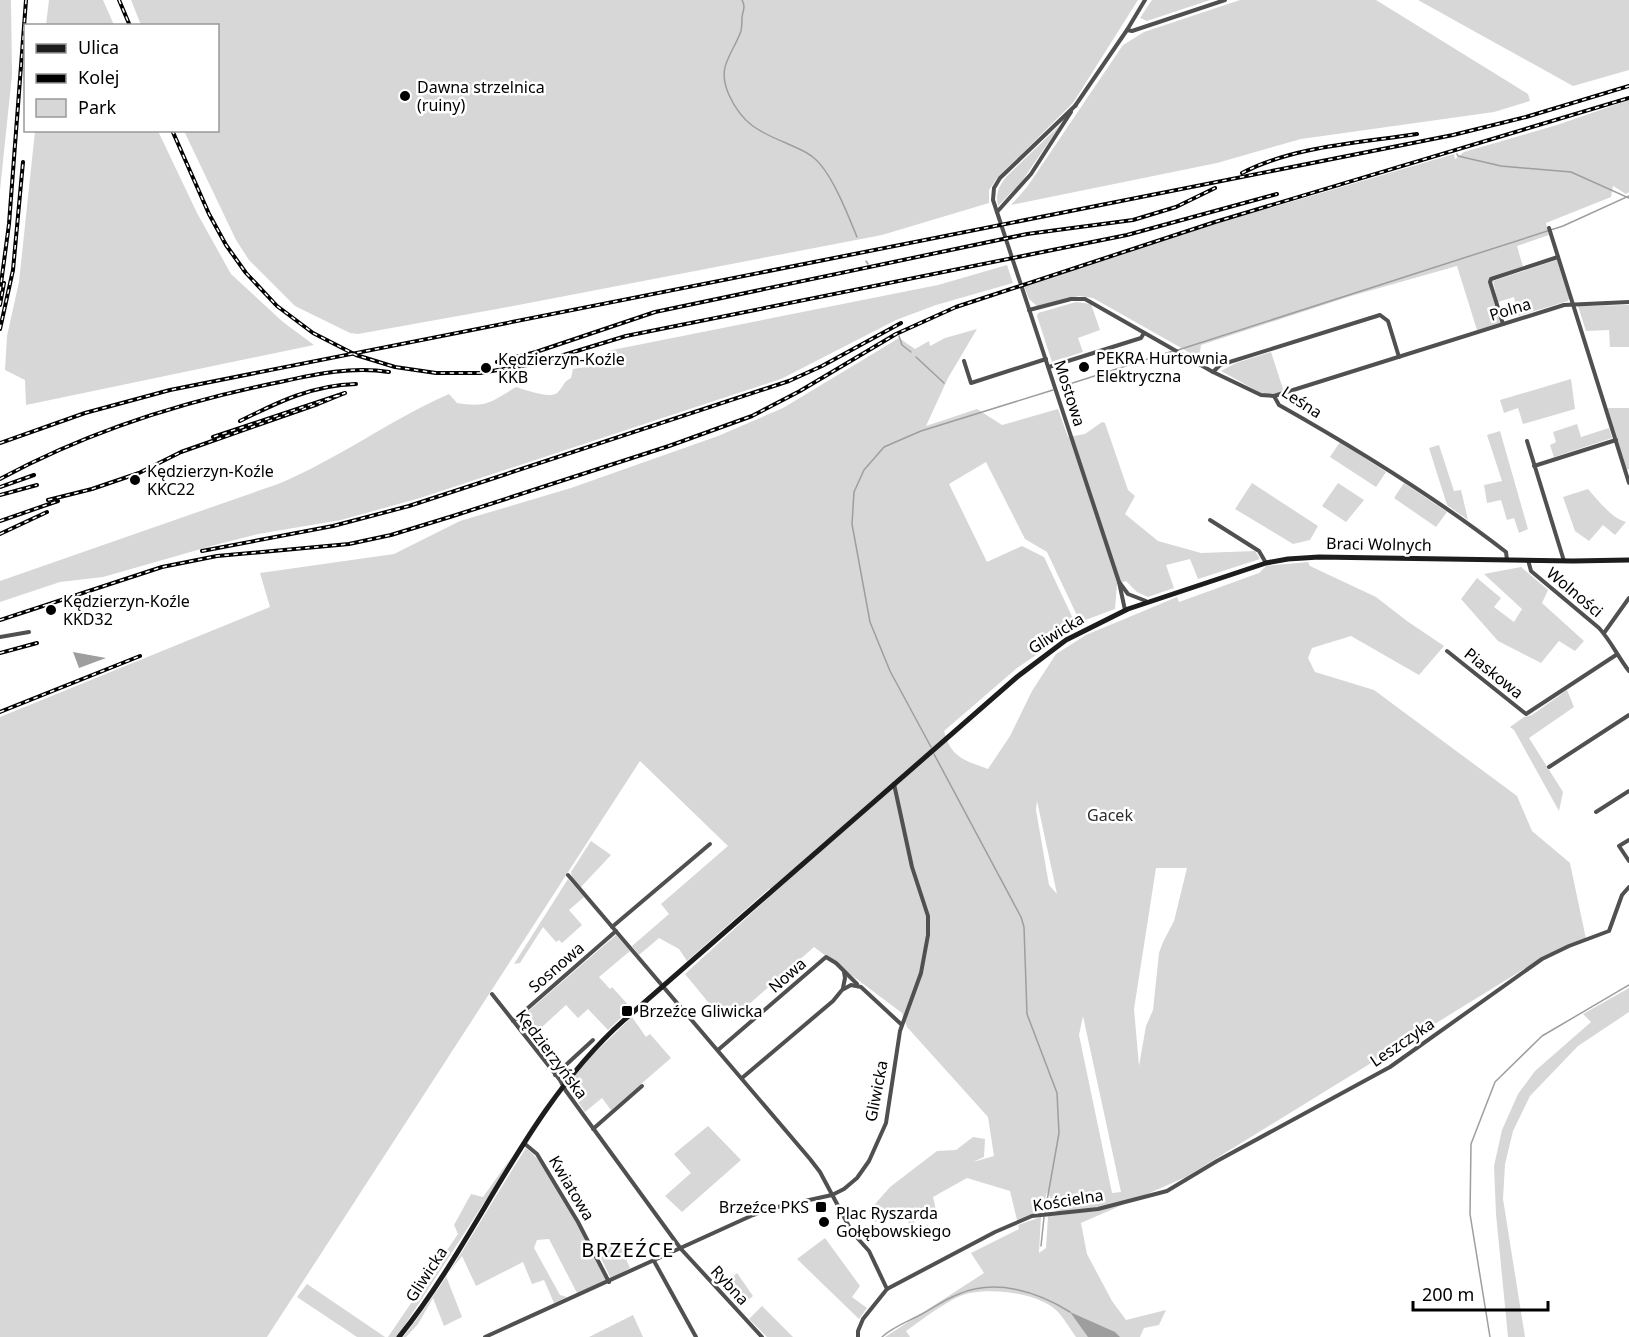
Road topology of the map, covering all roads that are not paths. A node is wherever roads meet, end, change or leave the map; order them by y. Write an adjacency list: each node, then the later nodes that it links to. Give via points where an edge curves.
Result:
1 (1145, 0): 3 (street, Mostowa)
2 (1225, 0): 3 (street)
3 (1127, 30): 4 (street, Mostowa)
4 (1076, 105): 5 (street, Mostowa, via 1031,174); 5 (street, Mostowa, via 996,183 993,194)
5 (997, 212): 10 (street, Mostowa)
6 (1549, 230): 7 (street)
7 (1558, 257): 9 (street); 11 (street, via 1491,279)
8 (1629, 302): 9 (street, Polna)
9 (1574, 303): 11 (street, Polna); 19 (street)
10 (1029, 310): 12 (street, Leśna, via 1085,299); 14 (street, Mostowa)
11 (1503, 324): 13 (street, Polna)
12 (1144, 333): 16 (street, via 1141,338); 17 (street, Leśna)
13 (1399, 357): 17 (street, via 1388,321 1380,315 1220,365); 18 (street, Polna)
14 (1046, 359): 15 (street, via 971,383); 16 (street, Mostowa)
15 (964, 361)
16 (1049, 367): 29 (street, Mostowa)
17 (1213, 372): 18 (street, Leśna, via 1260,395)
18 (1275, 396): 24 (street, Leśna, via 1279,405 1355,449 1480,532 1506,552)
19 (1616, 440): 21 (street); 22 (street)
20 (1527, 441): 21 (street)
21 (1534, 466): 27 (street)
22 (1629, 483)
23 (1210, 520): 28 (street, via 1258,551)
24 (1507, 560): 25 (main road, Braci Wolnych); 28 (main road, Braci Wolnych, via 1319,557)
25 (1528, 560): 27 (main road, Braci Wolnych); 34 (street, Wolności, via 1531,571)
26 (1629, 560): 27 (main road, Braci Wolnych)
27 (1564, 561)
28 (1266, 563): 31 (main road, Gliwicka)
29 (1119, 582): 31 (street, Mostowa, via 1129,596); 32 (street, Mostowa)
30 (1629, 598): 34 (street)
31 (1147, 602): 32 (main road, Gliwicka)
32 (1128, 608): 41 (main road, Gliwicka, via 1041,657)
33 (29, 632): 35 (street)
34 (1604, 633): 37 (street, Wolności)
35 (0, 636)
36 (1447, 651): 37 (street, Piaskowa, via 1526,714)
37 (1616, 655): 38 (street, Wolności)
38 (1629, 671)
39 (1629, 715): 40 (street)
40 (1549, 767)
41 (894, 784): 53 (main road, Gliwicka); 56 (street, Gliwicka, via 912,867 928,916 921,973)
42 (1629, 791): 43 (street)
43 (1596, 812)
44 (1629, 840): 46 (street, via 1619,846)
45 (710, 844): 49 (street)
46 (1629, 861)
47 (568, 875): 49 (street)
48 (1629, 887): 68 (street, Leszczyka, via 1622,895 1609,932 1542,959 1390,1066)
49 (612, 927): 50 (street)
50 (616, 932): 53 (street); 58 (street, Sosnowa)
51 (843, 972): 52 (street, Nowa); 54 (street); 61 (street, Nowa, via 826,957)
52 (857, 985): 54 (street); 57 (street, Nowa)
53 (663, 986): 61 (street); 64 (main road, Gliwicka, via 602,1041)
54 (842, 990): 63 (street)
55 (492, 994): 58 (street, Kędzierzyńska)
56 (906, 1014): 57 (street); 59 (street, Gliwicka)
57 (894, 1016): 59 (street, Nowa)
58 (513, 1021): 62 (street, Kędzierzyńska)
59 (902, 1025): 69 (street, Gliwicka, via 880,1139 857,1178)
60 (593, 1040): 62 (street)
61 (718, 1050): 63 (street)
62 (555, 1075): 64 (street, Kędzierzyńska)
63 (742, 1078): 69 (street, via 820,1172)
64 (563, 1085): 66 (street, Kędzierzyńska); 67 (main road, Gliwicka)
65 (642, 1086): 66 (street)
66 (593, 1129): 70 (street, Kędzierzyńska)
67 (525, 1144): 72 (street, Kwiatowa, via 537,1154); 74 (main road, Gliwicka)
68 (1161, 1193): 73 (street, Kościelna, via 1098,1209 1042,1214 995,1232)
69 (832, 1195): 70 (street, Gliwicka, via 772,1208); 73 (street, via 852,1232 869,1251)
70 (681, 1249): 71 (street, Gliwicka); 77 (street, Rybna)
71 (654, 1261): 72 (street, Gliwicka); 76 (street)
72 (609, 1282): 75 (street, Gliwicka)
73 (887, 1289): 78 (street, via 863,1319)
74 (399, 1337)
75 (485, 1337)
76 (696, 1337)
77 (762, 1337)
78 (858, 1337)

